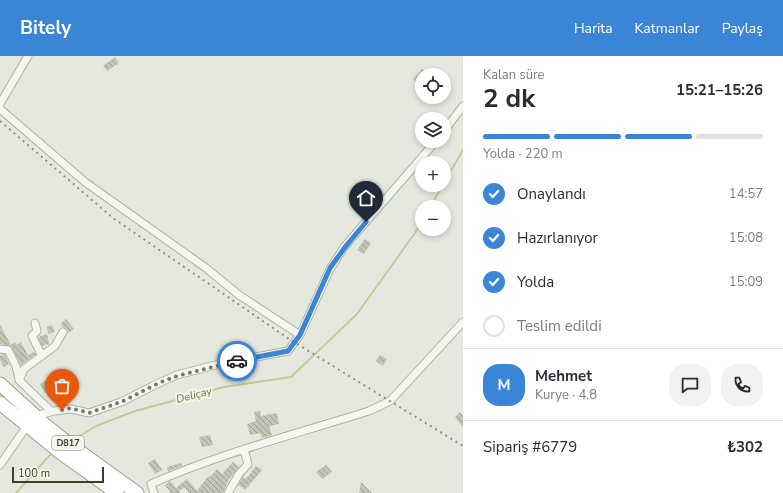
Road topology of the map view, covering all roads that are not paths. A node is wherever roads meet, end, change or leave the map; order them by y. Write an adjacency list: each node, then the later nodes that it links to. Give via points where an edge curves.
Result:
1 (28, 56): 2 (street)
2 (2, 96): 3 (street)
3 (0, 104)
4 (463, 106): 6 (street)
5 (0, 109): 11 (street, via 102,195)
6 (451, 122)
7 (430, 148): 11 (street, via 330,268)
8 (463, 322): 19 (street, via 385,404)
9 (35, 323): 13 (street, via 37,331 32,336)
10 (63, 332): 13 (street, via 55,346)
11 (300, 335): 17 (street, via 288,351 219,364 177,376 121,402 89,413 71,408)
12 (0, 349): 14 (street, via 8,350 16,366)
13 (42, 356): 14 (street, via 24,369)
14 (19, 380): 17 (street)
15 (0, 384): 18 (highway, D817)
16 (0, 403): 18 (highway, D817)
17 (51, 411): 18 (street)
18 (36, 425): 20 (street); 21 (highway, D817)
19 (244, 450): 24 (street, via 151,484); 25 (street, via 248,464)
20 (0, 465)
21 (89, 466): 22 (highway, D817); 23 (highway, D817)
22 (117, 493)
23 (137, 493)
24 (154, 493)
25 (228, 493)

